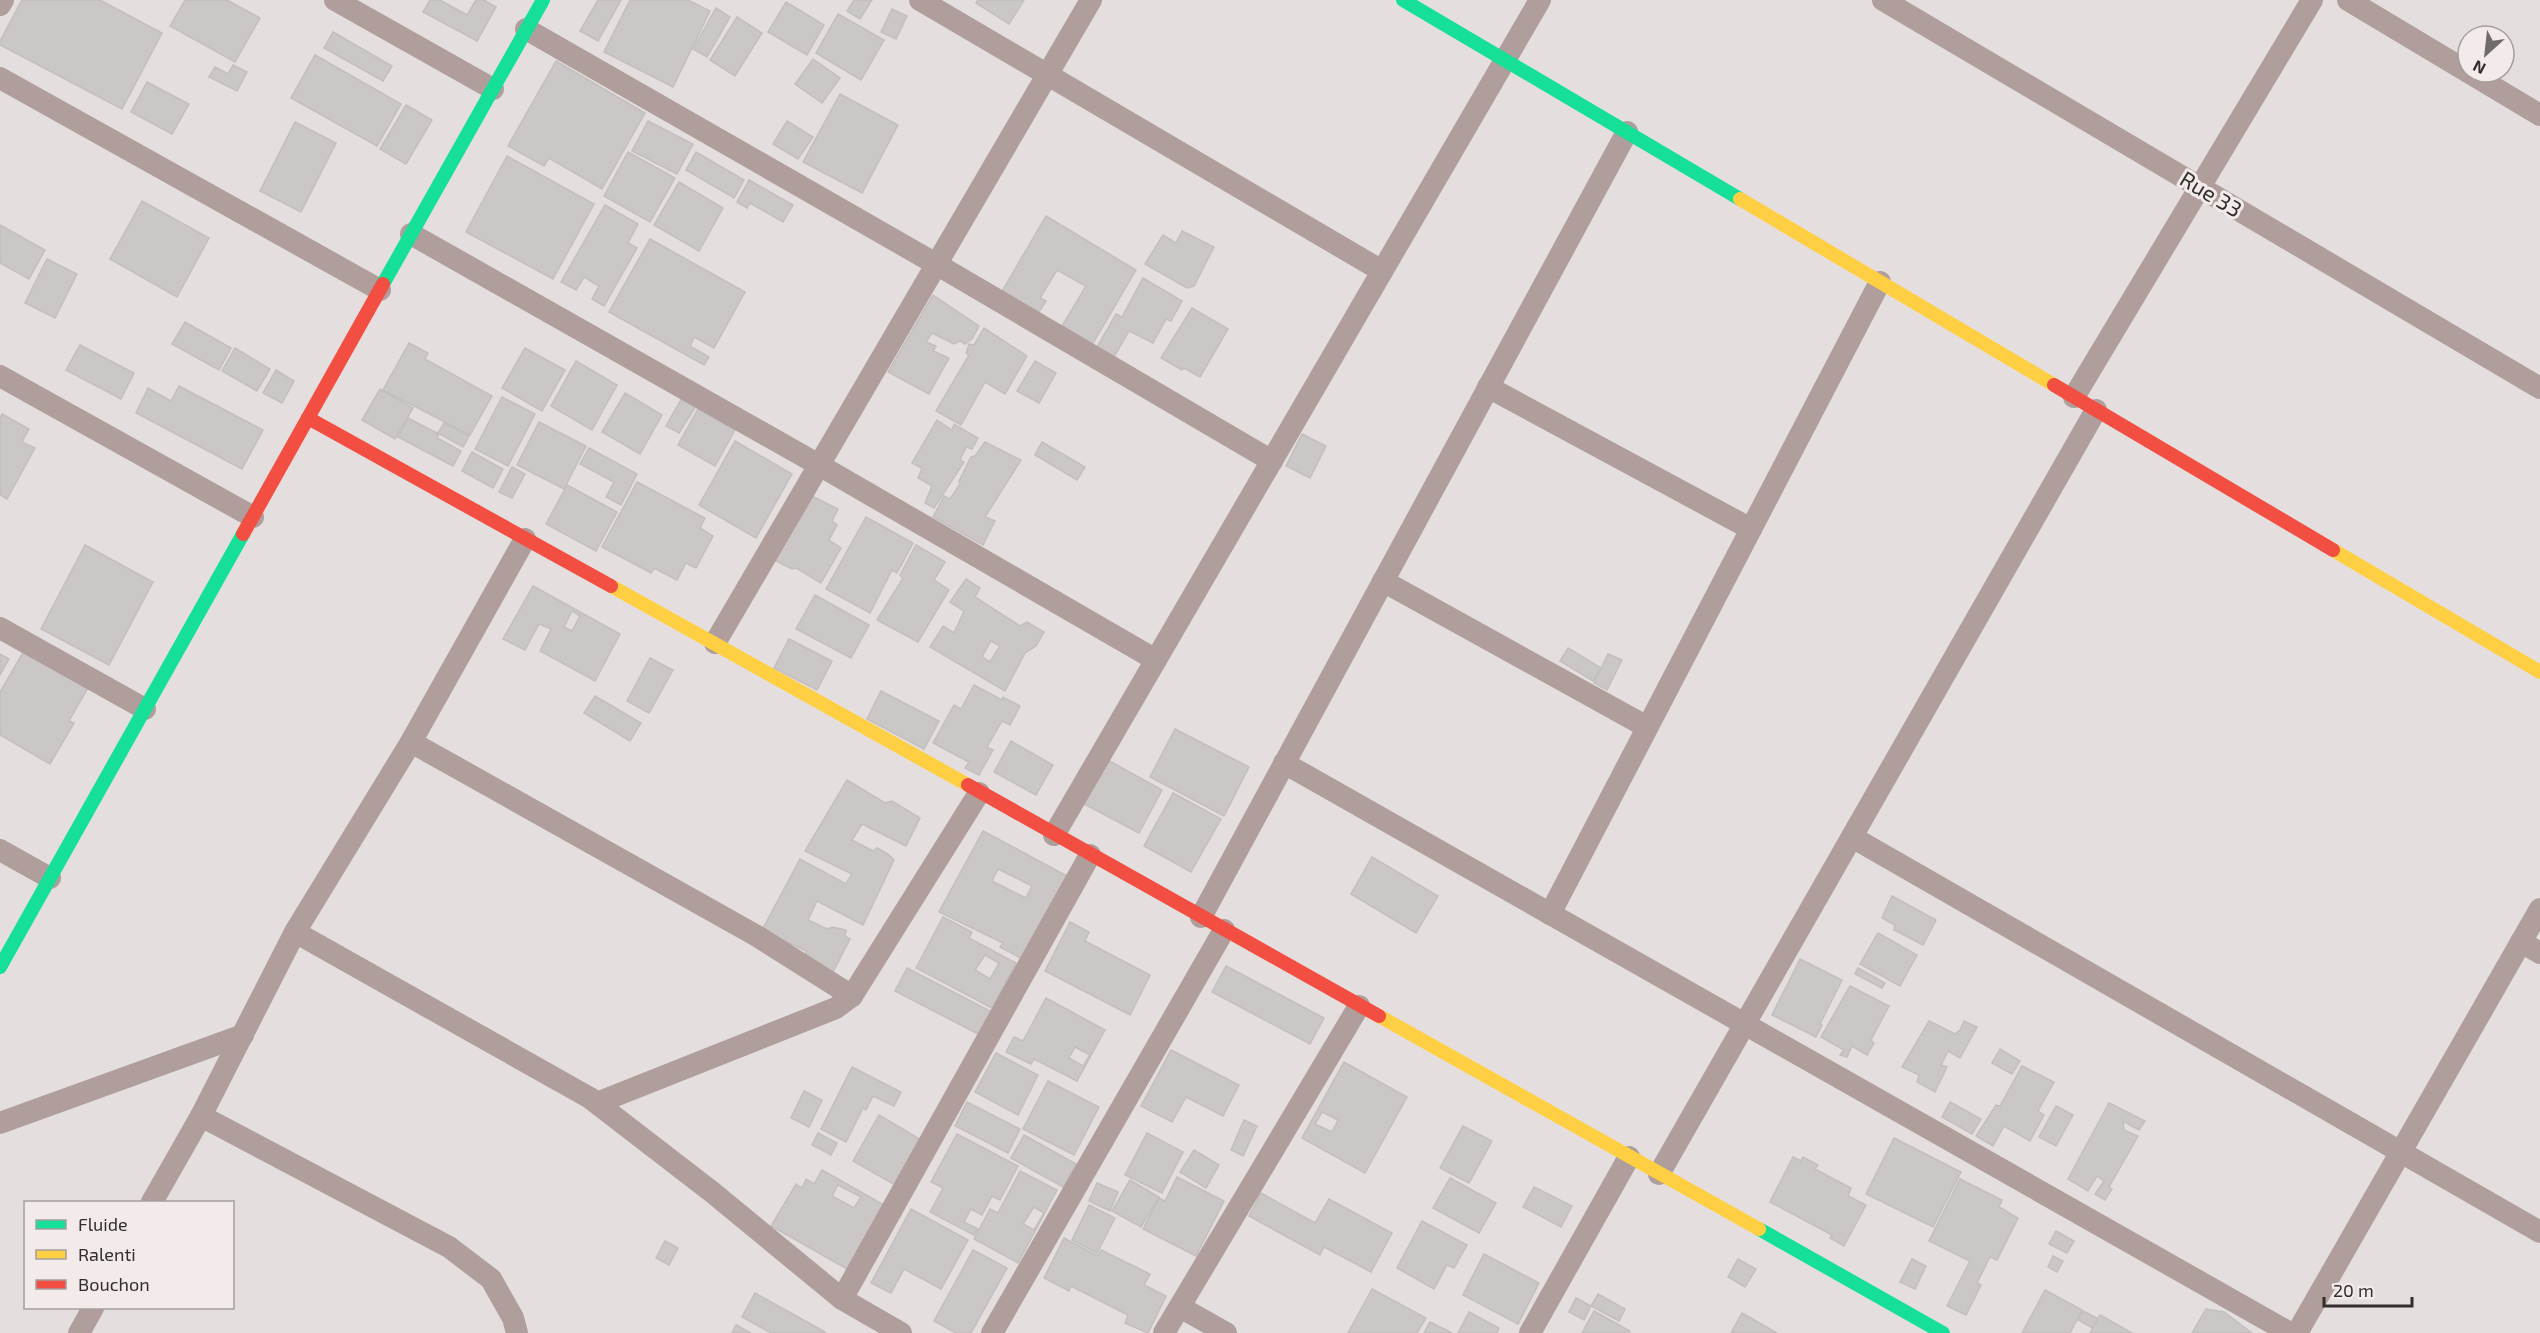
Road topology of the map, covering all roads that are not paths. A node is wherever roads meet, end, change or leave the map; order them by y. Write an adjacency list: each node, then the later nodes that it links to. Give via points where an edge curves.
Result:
1 (3, 0): 11 (street)
2 (335, 0): 16 (street)
3 (543, 0): 12 (street)
4 (920, 0): 14 (street)
5 (1091, 0): 14 (street)
6 (1403, 0): 13 (street)
7 (1540, 0): 13 (street)
8 (1883, 0): 19 (street, Rue 33)
9 (2312, 0): 19 (street)
10 (2348, 0): 17 (street)
11 (0, 5)
12 (526, 29): 16 (street); 21 (street)
13 (1504, 61): 18 (street); 22 (street)
14 (1048, 74): 21 (street); 22 (street)
15 (0, 78): 24 (street)
16 (493, 89): 20 (street)
17 (2540, 115)
18 (1627, 132): 23 (street); 26 (street)
19 (2200, 187): 27 (street, Rue 33); 28 (street)
20 (411, 234): 24 (street); 32 (street)
21 (936, 264): 31 (street); 32 (street)
22 (1382, 272): 31 (street)
23 (1880, 282): 28 (street); 34 (street)
24 (380, 290): 30 (street)
25 (0, 376): 33 (street)
26 (1488, 387): 34 (street); 36 (street)
27 (2540, 388)
28 (2074, 397): 29 (street)
29 (2096, 410): 40 (street); 47 (street)
30 (308, 418): 33 (street); 35 (street)
31 (1272, 460): 39 (street)
32 (819, 465): 38 (street); 39 (street)
33 (253, 517): 41 (street)
34 (1750, 529): 42 (street)
35 (525, 539): 38 (street); 43 (street)
36 (1383, 581): 42 (street); 44 (street)
37 (0, 628): 41 (street)
38 (715, 643): 45 (street)
39 (1156, 660): 46 (street)
40 (2540, 672)
41 (145, 709): 50 (street)
42 (1647, 727): 52 (street)
43 (411, 742): 55 (street); 58 (street, via 757,936)
44 (1284, 763): 52 (street); 53 (street)
45 (979, 793): 46 (street); 58 (street)
46 (1054, 835): 49 (street)
47 (1852, 837): 60 (street); 65 (street)
48 (0, 850): 50 (street)
49 (1090, 855): 53 (street); 70 (street)
50 (50, 878): 57 (street)
51 (2540, 909): 56 (street)
52 (1550, 914): 60 (street)
53 (1201, 917): 54 (street)
54 (1224, 930): 59 (street); 77 (street)
55 (295, 932): 61 (street); 62 (street)
56 (2531, 947): 65 (street)
57 (0, 967)
58 (852, 996): 62 (street, via 836,1008)
59 (1359, 1006): 66 (street); 71 (street)
60 (1744, 1024): 67 (street); 82 (street)
61 (243, 1035): 63 (street); 64 (street)
62 (597, 1103): 70 (street)
63 (201, 1116): 68 (street); 75 (street, via 449,1247 491,1279)
64 (0, 1123)
65 (2401, 1152): 69 (street); 83 (street)
66 (1629, 1157): 67 (street); 80 (street)
67 (1659, 1174): 73 (street)
68 (153, 1201)
69 (2540, 1232)
70 (842, 1299): 76 (street)
71 (1180, 1307): 78 (street); 79 (street)
72 (92, 1309): 74 (street)
73 (1919, 1327): 81 (street)
74 (79, 1333)
75 (517, 1333)
76 (901, 1333)
77 (992, 1333)
78 (1164, 1333)
79 (1226, 1333)
80 (1530, 1333)
81 (1944, 1333)
82 (2290, 1333)
83 (2297, 1333)

